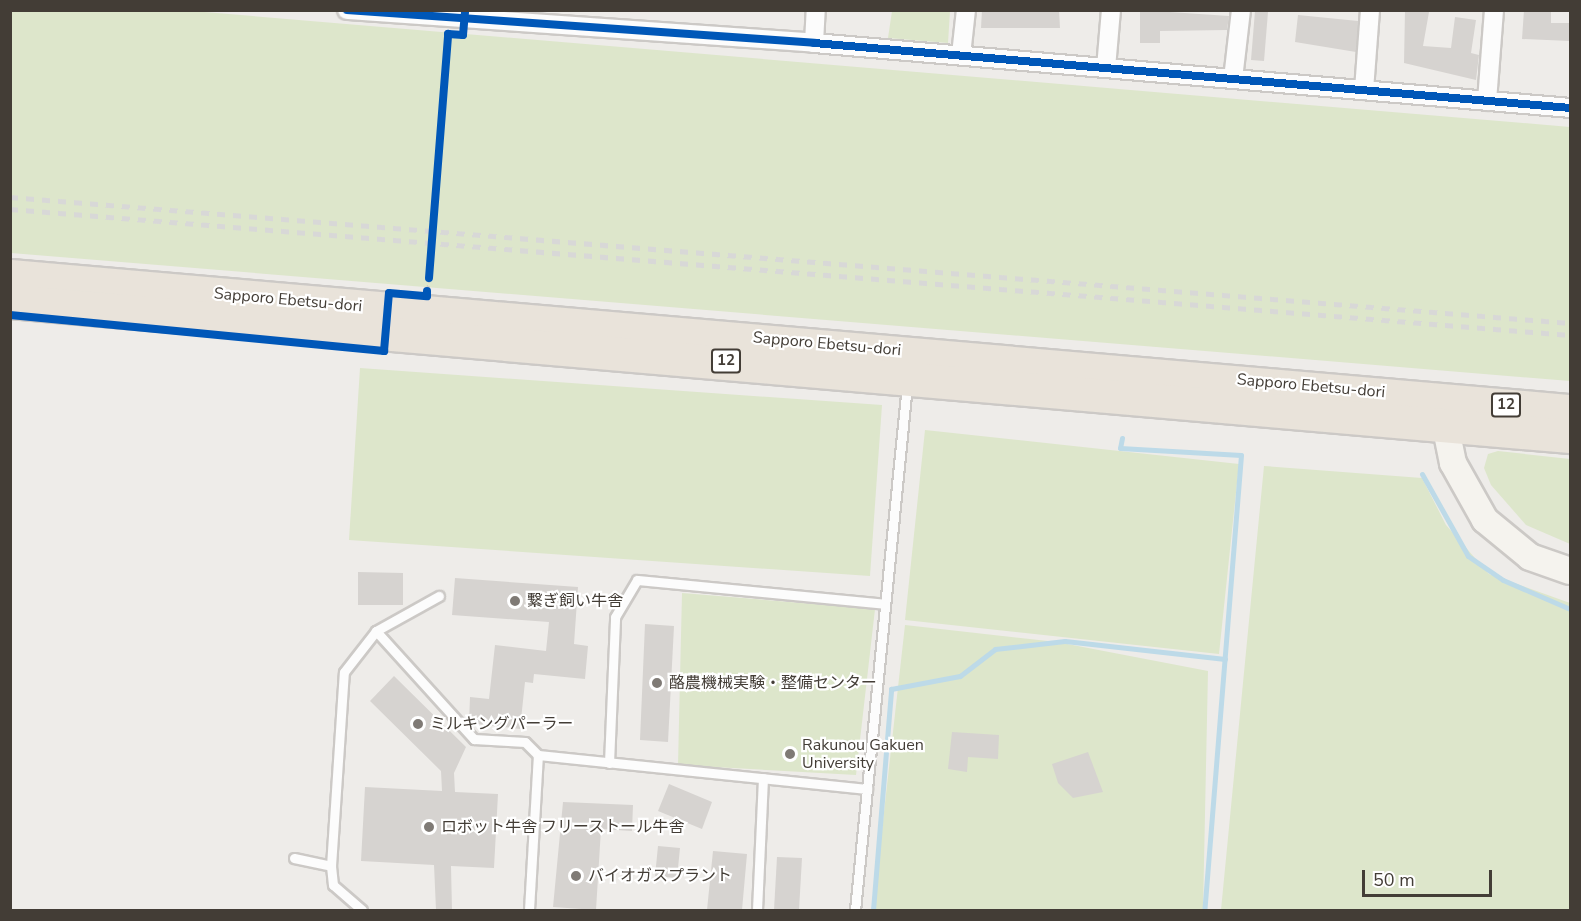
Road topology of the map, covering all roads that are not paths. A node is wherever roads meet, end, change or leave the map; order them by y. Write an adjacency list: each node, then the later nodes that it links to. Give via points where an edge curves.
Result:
1 (347, 10): 8 (street)
2 (816, 10): 9 (street)
3 (966, 10): 10 (street)
4 (1111, 10): 11 (street)
5 (1241, 10): 12 (street)
6 (1370, 10): 13 (street)
7 (1494, 10): 14 (street)
8 (445, 16): 9 (street)
9 (814, 43): 10 (street)
10 (962, 55): 11 (street)
11 (1106, 68): 12 (street)
12 (1233, 79): 13 (street)
13 (1364, 90): 14 (street)
14 (1487, 101): 15 (street)
15 (1570, 108)
16 (10, 276): 18 (highway, Sapporo Ebetsu-dori / 12)
17 (10, 301): 18 (highway, Sapporo Ebetsu-dori / 12)
18 (908, 363): 19 (highway, Sapporo Ebetsu-dori / 12); 24 (lane)
19 (1442, 410): 20 (highway, Sapporo Ebetsu-dori / 12); 21 (highway, Sapporo Ebetsu-dori / 12); 22 (street, via 1453,462 1485,520 1530,557)
20 (1570, 411)
21 (1570, 436)
22 (1570, 571)
23 (439, 596): 25 (lane)
24 (885, 604): 27 (lane, via 637,580 615,618); 29 (lane)
25 (376, 631): 26 (lane, via 474,740 525,742); 31 (lane, via 344,672)
26 (538, 755): 27 (lane); 33 (lane)
27 (609, 763): 28 (lane)
28 (763, 778): 29 (lane); 34 (lane)
29 (867, 789): 35 (lane)
30 (294, 858): 31 (lane)
31 (331, 866): 32 (lane, via 333,885)
32 (362, 910)
33 (529, 910)
34 (757, 910)
35 (855, 910)

